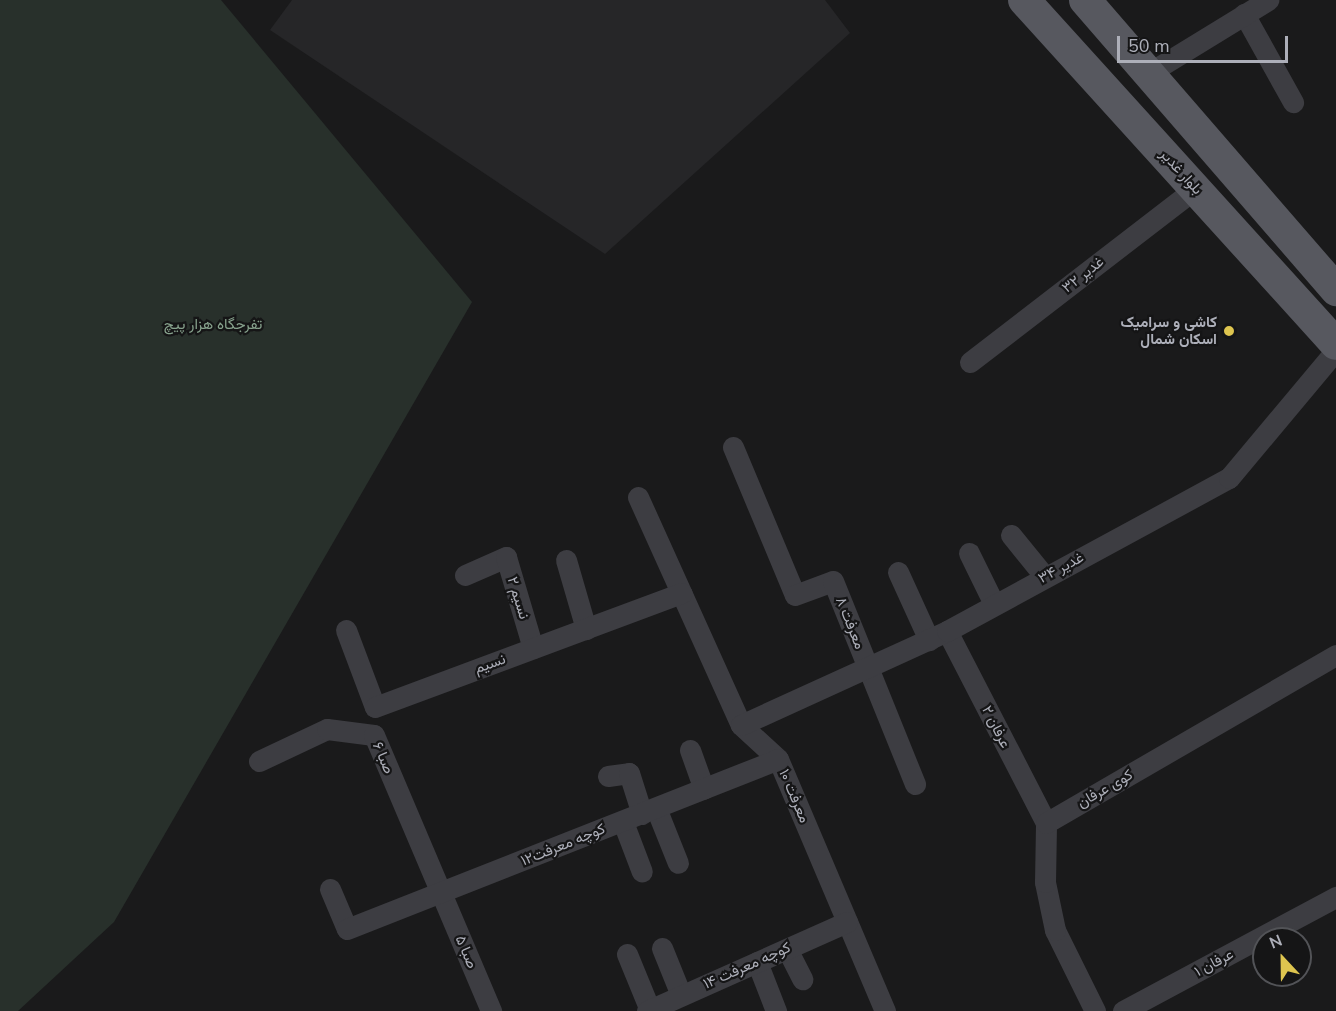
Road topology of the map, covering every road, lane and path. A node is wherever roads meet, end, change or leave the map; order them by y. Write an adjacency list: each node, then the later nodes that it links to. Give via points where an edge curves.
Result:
1 (1024, 0): 7 (main road, بلوار غدیر)
2 (1085, 0): 5 (main road)
3 (1268, 0): 4 (street)
4 (1244, 15): 5 (street); 6 (street)
5 (1149, 73): 8 (main road)
6 (1293, 102)
7 (1196, 188): 9 (main road, بلوار غدیر); 11 (street, ۳۲ غدیر)
8 (1336, 290)
9 (1336, 345)
10 (1336, 350): 19 (street, ۳۴ غدیر, via 1229,478)
11 (970, 362)
12 (733, 447): 27 (street, معرفت ۸, via 795,595 832,581)
13 (639, 496): 20 (street, معرفت ۱۰)
14 (1011, 535): 19 (street)
15 (969, 553): 21 (street)
16 (566, 560): 22 (street)
17 (898, 572): 24 (street, ۲ عرفان)
18 (465, 574): 25 (street, ۲ نسیم, via 506,556)
19 (1045, 577): 21 (street, ۳۴ غدیر)
20 (682, 593): 22 (street, نسیم); 28 (street, معرفت ۱۰)
21 (994, 604): 24 (street, ۳۴ غدیر)
22 (586, 628): 25 (street, نسیم)
23 (346, 630): 25 (street, نسیم, via 375,706)
24 (938, 636): 27 (street, ۳۴ غدیر); 36 (street, ۲ عرفان)
25 (533, 648)
26 (1336, 655): 36 (street, کوی عرفان)
27 (868, 668): 28 (street, ۳۴ غدیر); 33 (street, معرفت ۸)
28 (741, 725): 30 (street, معرفت ۱۰)
29 (690, 750): 34 (street)
30 (778, 759): 34 (street, کوچه معرفت۱۲); 42 (street, معرفت ۱۰)
31 (259, 761): 40 (street, ۶ صبا, via 327,729 374,735)
32 (608, 776): 35 (street, via 628,773)
33 (915, 784)
34 (704, 789): 35 (street, کوچه معرفت۱۲)
35 (640, 815): 37 (street); 38 (street); 40 (street, کوچه معرفت۱۲)
36 (1046, 823): 53 (street, via 1045,882 1055,930)
37 (678, 863)
38 (642, 872)
39 (330, 889): 40 (street, کوچه معرفت۱۲, via 347,929)
40 (441, 894): 50 (street, صبا ۵)
41 (1336, 897): 54 (street, عرفان ۱)
42 (847, 922): 44 (street, کوچه معرفت ۱۴); 52 (street, معرفت ۱۰)
43 (662, 948): 48 (street)
44 (787, 949): 46 (street, کوچه معرفت ۱۴); 47 (street)
45 (627, 954): 49 (street)
46 (756, 962): 48 (street, کوچه معرفت ۱۴); 51 (street)
47 (802, 979)
48 (681, 995): 49 (street, کوچه معرفت ۱۴)
49 (648, 1010)
50 (490, 1011)
51 (776, 1011)
52 (885, 1011)
53 (1095, 1011)
54 (1123, 1011)

